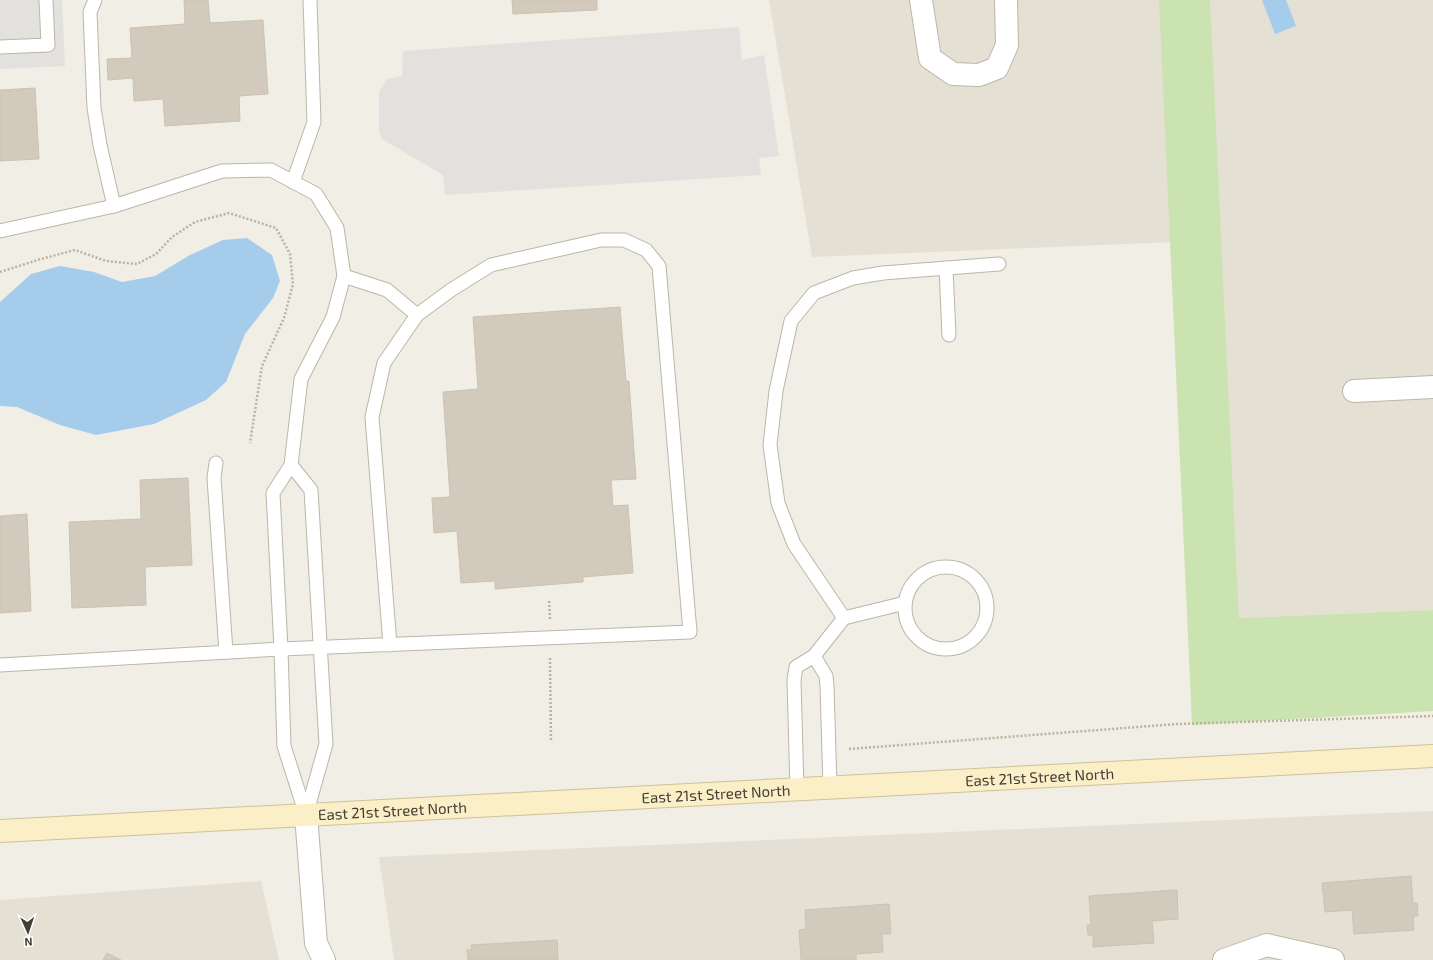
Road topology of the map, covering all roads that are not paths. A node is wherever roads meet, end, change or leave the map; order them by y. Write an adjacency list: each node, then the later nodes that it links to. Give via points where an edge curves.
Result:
1 (46, 0): 6 (lane, via 48,44)
2 (95, 0): 8 (lane, via 90,12 94,108)
3 (310, 0): 7 (lane, via 314,122)
4 (921, 0): 5 (street, via 930,58 953,74 979,75 997,68 1007,45)
5 (1006, 0)
6 (0, 47)
7 (293, 182): 8 (lane, via 271,170 222,171); 12 (lane, via 316,194 337,228)
8 (114, 206): 9 (lane)
9 (0, 231)
10 (999, 264): 11 (lane)
11 (946, 268): 14 (lane); 20 (lane, via 853,278 814,293 791,321 776,391 770,444 778,503 794,544)
12 (344, 276): 13 (lane, via 387,290); 18 (lane, via 333,317 301,379)
13 (417, 315): 21 (lane, via 384,363 372,418); 21 (lane, via 490,265 601,240 624,240 646,250 659,266 690,632)
14 (949, 334)
15 (1433, 387): 16 (street)
16 (1354, 391)
17 (216, 463): 24 (lane, via 214,478)
18 (291, 465): 22 (lane, via 311,490); 23 (lane, via 273,493)
19 (905, 603): 19 (lane, via 906,617 911,630 921,641 933,647 958,647 971,640 981,630 986,617 982,589 972,577 960,570 946,567 932,570 919,577 910,588); 20 (lane)
20 (844, 618): 25 (lane)
21 (390, 645): 22 (lane)
22 (321, 648): 23 (lane); 30 (lane, via 326,744)
23 (281, 649): 24 (lane); 30 (lane, via 284,746)
24 (226, 652): 26 (lane)
25 (814, 656): 28 (lane, via 826,676); 29 (lane, via 796,667 794,680)
26 (0, 665)
27 (1433, 756): 28 (main road, East 21st Street North)
28 (830, 787): 29 (main road, East 21st Street North)
29 (796, 789): 30 (main road, East 21st Street North)
30 (306, 815): 31 (main road, East 21st Street North); 32 (street, via 316,943)
31 (0, 831)
32 (324, 960)
33 (1224, 960): 34 (street, via 1267,945)
34 (1333, 960)

